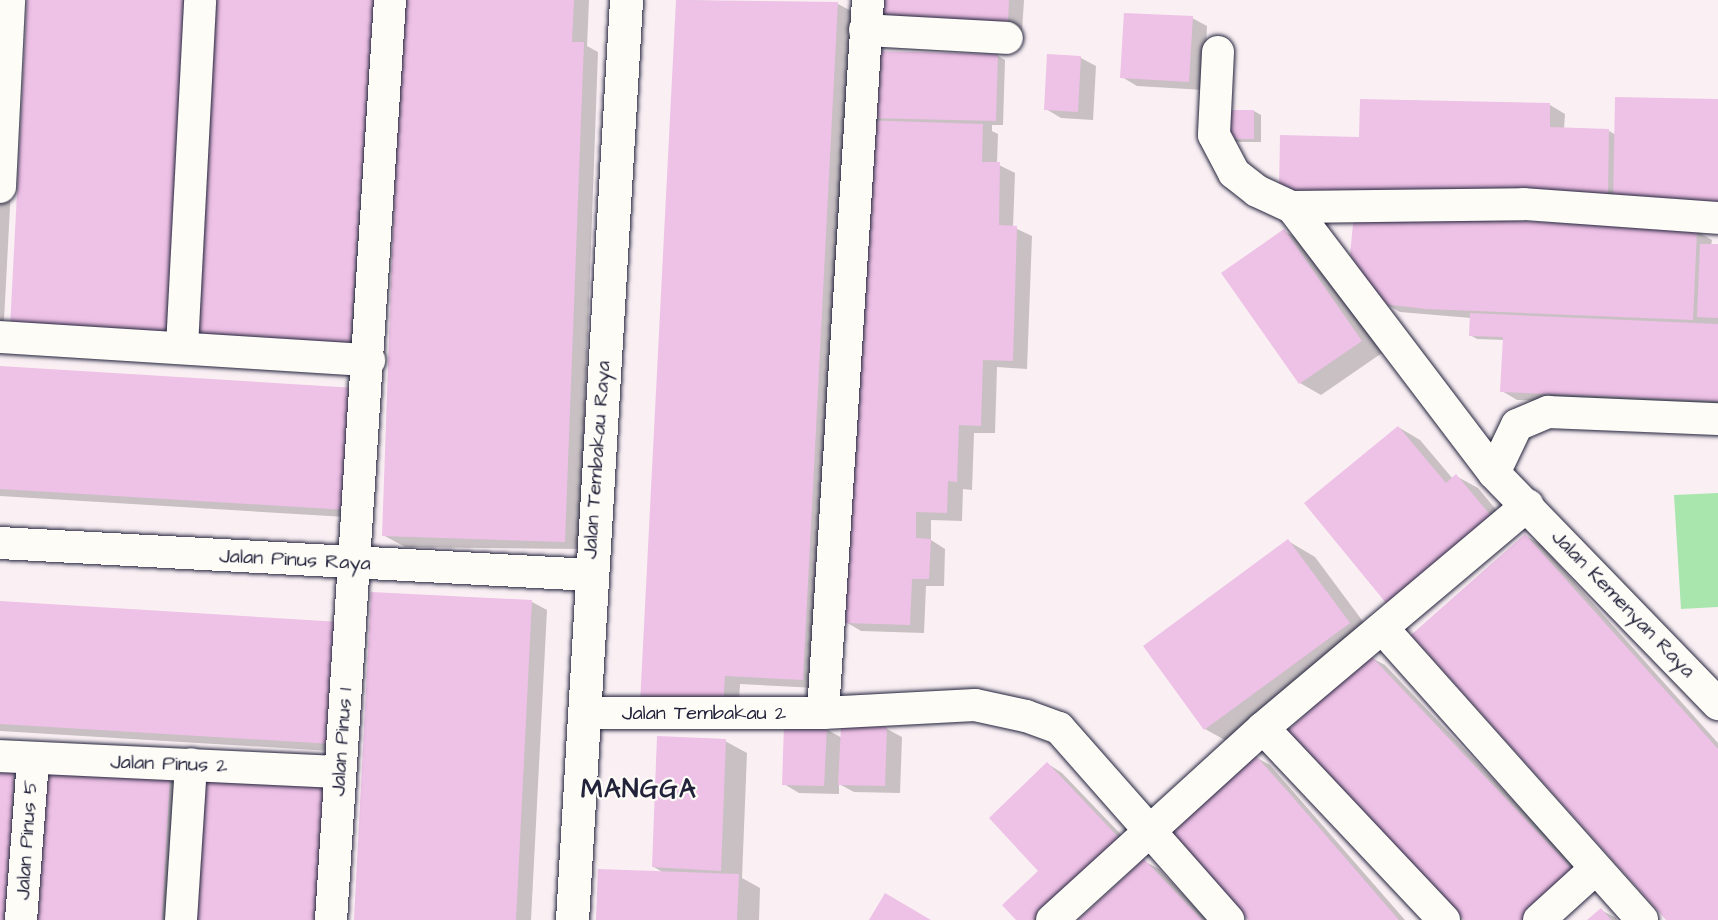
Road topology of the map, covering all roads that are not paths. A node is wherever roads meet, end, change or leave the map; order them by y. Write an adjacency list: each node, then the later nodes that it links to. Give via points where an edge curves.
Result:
1 (9, 0): 8 (street)
2 (200, 0): 12 (street)
3 (390, 0): 13 (street, Jalan Pinus 1)
4 (626, 0): 19 (street, Jalan Tembakau Raya)
5 (863, 8): 6 (street); 23 (street)
6 (1007, 38)
7 (1218, 52): 9 (street, via 1214,135 1234,173 1257,191)
8 (0, 187)
9 (1292, 207): 10 (street, via 1524,204); 15 (street, Jalan Kemenyan Raya)
10 (1718, 218)
11 (0, 337): 12 (street)
12 (182, 348): 13 (street)
13 (369, 360): 18 (street, Jalan Pinus 1)
14 (1718, 419): 15 (street, via 1548,412 1517,425)
15 (1494, 473): 16 (street, Jalan Kemenyan Raya)
16 (1528, 505): 20 (street); 21 (street, Jalan Kemenyan Raya)
17 (0, 543): 18 (street, Jalan Pinus Raya)
18 (356, 564): 19 (street, Jalan Pinus Raya); 28 (street, Jalan Pinus 1)
19 (590, 575): 22 (street, Jalan Tembakau Raya)
20 (1384, 630): 24 (street); 30 (street)
21 (1718, 704)
22 (585, 713): 23 (street, Jalan Tembakau 2); 34 (street, Jalan Tembakau Raya)
23 (823, 713): 29 (street, Jalan Tembakau 2, via 975,705 1026,716 1059,728)
24 (1263, 728): 29 (street); 37 (street)
25 (0, 756): 26 (street, Jalan Pinus 2)
26 (33, 760): 27 (street, Jalan Pinus 2); 31 (street, Jalan Pinus 5)
27 (191, 764): 28 (street, Jalan Pinus 2); 32 (street)
28 (338, 772): 33 (street, Jalan Pinus 1)
29 (1149, 831): 35 (street); 36 (street, Jalan Tembakau 2)
30 (1595, 869): 38 (street); 39 (street)
31 (21, 920)
32 (181, 920)
33 (331, 920)
34 (572, 920)
35 (1052, 920)
36 (1228, 920)
37 (1444, 920)
38 (1539, 920)
39 (1642, 920)

